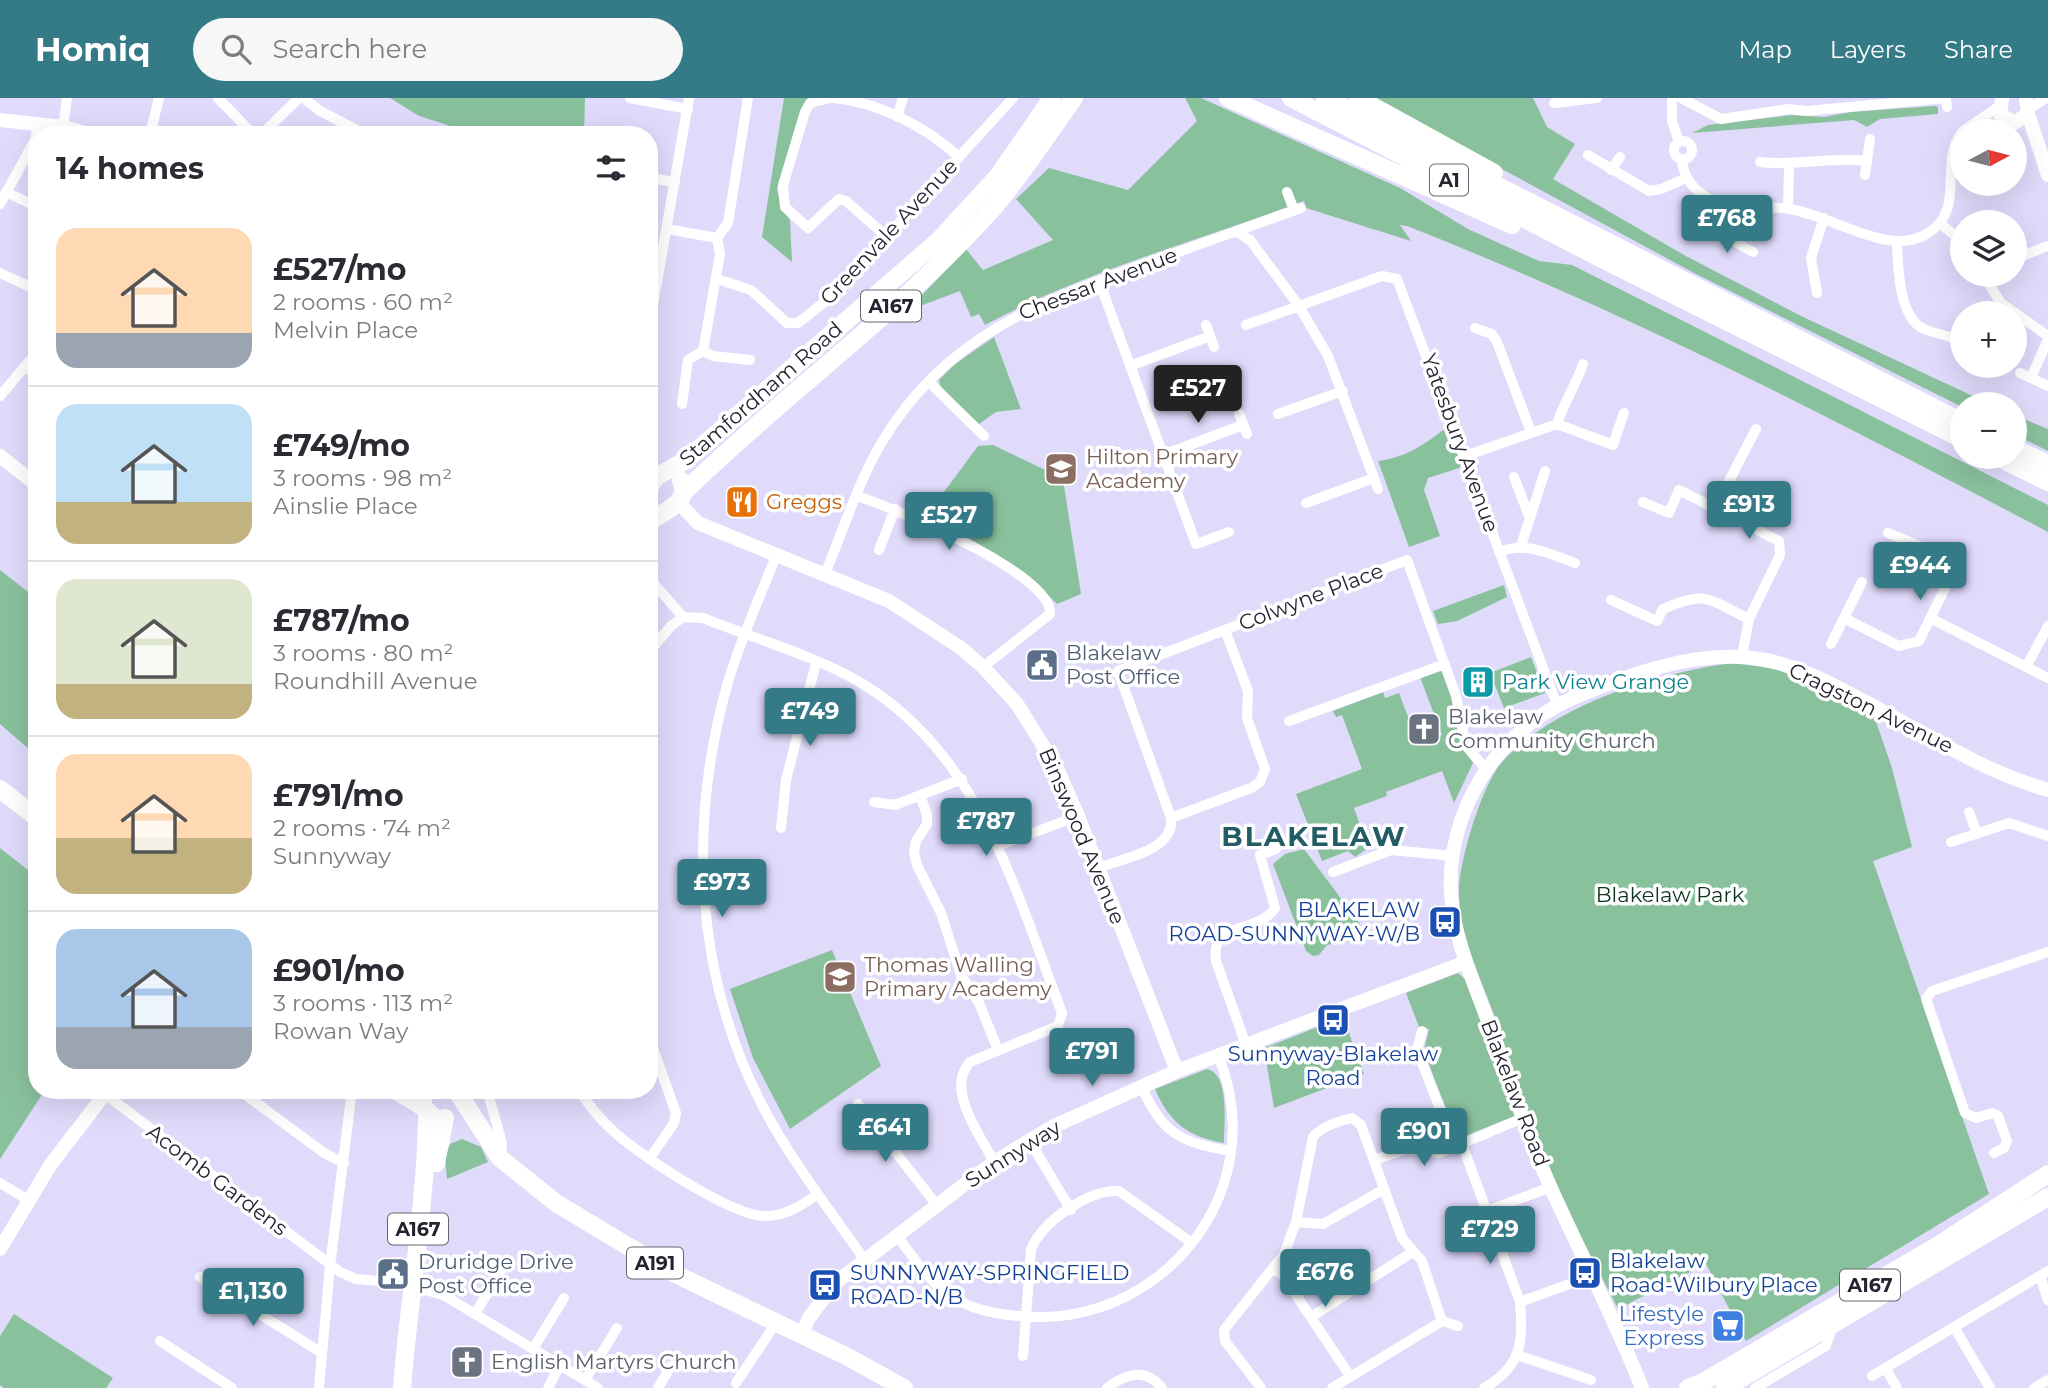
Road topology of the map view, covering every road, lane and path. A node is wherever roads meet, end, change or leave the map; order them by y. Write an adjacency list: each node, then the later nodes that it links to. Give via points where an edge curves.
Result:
1 (67, 98): 32 (street)
2 (159, 98): 33 (street)
3 (218, 98): 34 (street)
4 (301, 98): 35 (street); 36 (street)
5 (630, 98): 22 (street)
6 (748, 98): 67 (street, via 729,223)
7 (832, 98): 26 (street); 60 (street, via 810,103 783,185 785,207)
8 (903, 98): 26 (street)
9 (1013, 98): 40 (street, Greenvale Avenue)
10 (1052, 98): 115 (main road, Stamfordham Road / A167, via 998,176 937,241 693,454)
11 (1074, 98): 121 (main road, Stamfordham Road / A167, via 1018,177 976,226)
12 (1228, 98): 72 (main road, via 1536,235)
13 (1291, 98): 72 (main road, A1)
14 (1325, 98): 72 (main road, A1)
15 (1358, 98): 72 (main road, via 1550,205)
16 (1597, 98): 20 (street)
17 (1672, 98): 48 (street, via 1671,121 1679,142 1675,153 1682,160)
18 (1681, 98): 21 (street)
19 (2046, 98): 25 (street)
20 (1578, 99): 23 (street)
21 (1694, 100): 24 (street, via 1721,118 1946,98)
22 (689, 103): 50 (street)
23 (1554, 103)
24 (1947, 107)
25 (2012, 107): 27 (street); 46 (street)
26 (897, 117): 40 (street, via 926,130)
27 (1986, 119)
28 (0, 120): 29 (street)
29 (37, 123): 30 (street); 31 (street)
30 (37, 126)
31 (56, 126)
32 (62, 126)
33 (152, 126)
34 (245, 126)
35 (271, 126)
36 (349, 126)
37 (1870, 139): 42 (street)
38 (28, 152): 51 (street)
39 (1588, 155): 45 (street)
40 (959, 157): 65 (street, Greenvale Avenue)
41 (1620, 157): 45 (street)
42 (1867, 161): 44 (street, via 1845,158); 47 (street)
43 (1760, 162): 44 (street)
44 (1789, 165): 57 (street)
45 (1611, 170): 48 (street, via 1649,191)
46 (2048, 174)
47 (1865, 175)
48 (1686, 178): 56 (street, via 1710,199)
49 (658, 179): 50 (street)
50 (675, 182): 61 (street)
51 (6, 192): 54 (street); 55 (street)
52 (1287, 192): 62 (street, Chessar Avenue, via 1297,209)
53 (1952, 196): 59 (street)
54 (28, 203)
55 (0, 204)
56 (1741, 205): 57 (street); 68 (street, via 1740,222)
57 (1788, 209): 58 (street)
58 (1824, 218): 69 (street); 80 (street, via 1811,258)
59 (1940, 223): 64 (street); 69 (street, via 1918,238)
60 (808, 228): 65 (street, via 839,199); 66 (street)
61 (667, 229): 67 (street); 75 (street)
62 (1236, 231): 77 (street, Chessar Avenue); 81 (street, via 1250,240)
63 (1716, 231): 68 (street)
64 (1950, 232)
65 (886, 236): 76 (street, Greenvale Avenue, via 832,296 798,323 787,323 751,290)
66 (800, 237)
67 (717, 239): 76 (street)
68 (1731, 240): 71 (street)
69 (1897, 241): 85 (street, via 1901,283 1914,322)
70 (2048, 246): 73 (street)
71 (1753, 251)
72 (1608, 253): 101 (main road, A1); 106 (main road, A1)
73 (2027, 254)
74 (0, 273): 78 (street)
75 (658, 278)
76 (718, 279): 87 (street)
77 (1099, 281): 91 (street); 94 (street, Chessar Avenue, via 1014,316 978,339)
78 (28, 286)
79 (1991, 287): 86 (street, via 2001,303)
80 (1817, 293)
81 (1299, 306): 82 (street); 96 (street); 111 (street, Yatesbury Avenue, via 1382,276 1397,279)
82 (1246, 325)
83 (1475, 328): 105 (street, via 1492,334 1497,342)
84 (1210, 336): 91 (street)
85 (1950, 337)
86 (2048, 338): 95 (street, via 2025,376)
87 (703, 351): 88 (street); 98 (street, via 688,360)
88 (750, 360)
89 (28, 363): 92 (street)
90 (1583, 364): 103 (street)
91 (1130, 366): 109 (street)
92 (25, 367): 93 (street); 97 (street)
93 (28, 369)
94 (929, 382): 107 (street); 120 (street, Chessar Avenue, via 881,442)
95 (2048, 386)
96 (1343, 391): 100 (street); 123 (street, via 1376,483)
97 (0, 396)
98 (682, 404)
99 (1624, 413): 103 (street, via 1613,445)
100 (1278, 414)
101 (1950, 416)
102 (1243, 424): 109 (street)
103 (1557, 424): 105 (street)
104 (1756, 429): 125 (street)
105 (1531, 432): 111 (street)
106 (1950, 433)
107 (985, 436)
108 (2027, 454): 112 (main road)
109 (1163, 455): 129 (street, via 1196,544)
110 (0, 456): 117 (street)
111 (1465, 456): 133 (street, Yatesbury Avenue)
112 (2048, 464)
113 (2021, 469): 119 (main road)
114 (1545, 471): 128 (street)
115 (658, 477)
116 (1514, 477): 128 (street)
117 (28, 478)
118 (658, 480): 121 (main road, via 681,480)
119 (2048, 482)
120 (857, 496): 126 (street); 136 (street, Chessar Avenue)
121 (677, 501): 124 (main road); 127 (main road, Stamfordham Road / A167); 134 (street, Binswood Avenue, via 698,523)
122 (1643, 502): 125 (street, via 1668,513 1679,490)
123 (1306, 503)
124 (658, 506)
125 (1715, 508): 143 (street, via 1771,534 1781,548)
126 (895, 509): 132 (street); 152 (street, via 985,553 1045,599 1050,614)
127 (658, 515)
128 (1529, 516): 131 (street)
129 (1229, 532)
130 (1888, 533): 142 (street, via 1949,564 1950,578)
131 (1521, 546): 133 (street); 135 (street)
132 (879, 550)
133 (1499, 552): 155 (street, Yatesbury Avenue)
134 (777, 554): 136 (street, Binswood Avenue); 146 (street)
135 (1574, 563)
136 (825, 574): 152 (street, Binswood Avenue, via 889,601)
137 (1862, 582): 141 (street)
138 (658, 588): 140 (street)
139 (1611, 600): 143 (street, via 1657,621 1663,608 1703,596)
140 (683, 617): 146 (street, via 703,618); 147 (street)
141 (1844, 618): 142 (street, via 1907,647 1919,641); 148 (street)
142 (1930, 618): 153 (street)
143 (1749, 619): 149 (street)
144 (2048, 626): 153 (street)
145 (1228, 629): 151 (street, Colwyne Place, via 1407,560); 167 (street, via 1248,691 1247,718 1265,769 1260,782 1251,788); 167 (street, via 1118,671)
146 (745, 635): 150 (street); 214 (street, via 708,768 702,850 706,923 725,1011 753,1087)
147 (658, 641)
148 (1831, 644)
149 (1742, 656): 155 (street, Cragston Avenue, via 1675,663); 161 (street, Cragston Avenue, via 1801,670 2005,775)
150 (816, 663): 158 (street, via 878,694 931,739); 168 (street, via 786,780)
151 (1445, 664): 156 (street); 157 (street, Colwyne Place, via 1466,747)
152 (984, 667): 166 (street, Binswood Avenue, via 1039,736)
153 (2026, 667): 154 (street)
154 (2048, 678)
155 (1558, 705): 157 (street, Cragston Avenue, via 1523,728)
156 (1289, 721)
157 (1486, 769): 159 (street, Cragston Avenue)
158 (962, 779): 162 (street); 172 (street)
159 (1476, 785): 174 (street, Blakelaw Road)
160 (0, 789): 164 (main road)
161 (2048, 790)
162 (920, 795): 163 (street, via 895,805); 181 (street, via 927,824 916,841 917,865 941,913 961,975 979,1003)
163 (874, 802)
164 (28, 811)
165 (1969, 811): 169 (street)
166 (1078, 816): 172 (street); 175 (street, Binswood Avenue)
167 (1171, 818): 175 (street, via 1169,837 1160,845)
168 (780, 828)
169 (1977, 834): 170 (street, via 2009,823); 171 (street)
170 (2048, 836)
171 (1951, 842)
172 (998, 846): 181 (street, via 1062,1013 1058,1026)
173 (1276, 849): 180 (street, via 1260,855 1275,908 1269,918 1223,935 1214,948)
174 (1454, 856): 176 (street, via 1391,850); 178 (street, Blakelaw Road, via 1453,909)
175 (1098, 868): 186 (street, Binswood Avenue)
176 (1333, 872)
177 (2048, 952): 204 (street, via 1928,994 1926,999 1965,1113 1976,1118 1992,1112 1998,1116 2007,1141)
178 (1466, 962): 180 (street, Sunnyway); 199 (street, Blakelaw Road)
179 (1422, 1031): 182 (street)
180 (1246, 1045): 183 (street, Sunnyway)
181 (998, 1050): 208 (street, via 970,1062 959,1080 964,1103)
182 (1417, 1050): 184 (street); 202 (street)
183 (1218, 1055): 186 (street, Sunnyway); 203 (street, via 1232,1107)
184 (1401, 1056)
185 (658, 1062): 206 (street, via 676,1113)
186 (1177, 1071): 187 (street, Sunnyway)
187 (1141, 1085): 201 (street, Sunnyway); 203 (street, via 1151,1108 1175,1136)
188 (101, 1099): 216 (street)
189 (115, 1099): 227 (street, Acomb Gardens)
190 (251, 1099): 209 (street)
191 (351, 1099): 209 (street)
192 (457, 1099): 198 (main road, via 458,1107)
193 (462, 1099): 200 (main road, A191)
194 (490, 1099): 205 (street, via 502,1143)
195 (586, 1099): 206 (street, via 611,1130)
196 (424, 1104): 198 (main road, via 435,1119); 232 (main road, A167)
197 (858, 1104): 217 (street)
198 (447, 1118): 200 (main road); 232 (main road, A167, via 439,1142)
199 (1523, 1118): 202 (street); 212 (street, Blakelaw Road)
200 (484, 1134): 205 (main road, A191)
201 (1030, 1140): 208 (street, Sunnyway); 218 (street)
202 (1458, 1146): 207 (street, via 1435,1154 1407,1149); 219 (street)
203 (1231, 1151): 222 (street, via 1218,1200)
204 (1994, 1153)
205 (500, 1158): 240 (main road, A191, via 546,1196 611,1237 668,1271)
206 (650, 1158): 214 (street, via 713,1196 762,1216 778,1216)
207 (1374, 1160): 213 (street); 220 (street, via 1357,1120 1319,1130 1313,1137)
208 (994, 1162): 217 (street, Sunnyway)
209 (344, 1163): 227 (street)
210 (2048, 1174): 273 (main road, A167, via 1937,1246)
211 (0, 1183): 216 (street)
212 (1551, 1187): 219 (street); 272 (street, Blakelaw Road)
213 (1384, 1189): 220 (street, via 1323,1224); 224 (street)
214 (818, 1194): 225 (street)
215 (2048, 1197): 242 (main road, A167)
216 (28, 1200): 223 (street)
217 (936, 1204): 221 (street, Sunnyway)
218 (1071, 1210): 222 (street, via 1093,1196 1119,1191); 237 (street, via 1047,1226 1031,1249)
219 (1487, 1211): 235 (street)
220 (1296, 1222): 228 (street)
221 (896, 1234): 225 (street, Sunnyway); 237 (street, via 940,1289 989,1312)
222 (1192, 1244): 237 (street, via 1164,1275 1121,1300 1062,1316)
223 (0, 1249)
224 (1411, 1252): 238 (street); 239 (street, via 1422,1261)
225 (864, 1259): 245 (street, Sunnyway, via 835,1283)
226 (506, 1262): 236 (street)
227 (330, 1266): 232 (street, Acomb Gardens, via 356,1279); 248 (street)
228 (1274, 1270): 238 (street, via 1282,1274); 269 (street, via 1223,1335)
229 (2044, 1274): 234 (street); 244 (street)
230 (200, 1277): 248 (street)
231 (1583, 1279): 235 (street)
232 (416, 1286): 236 (street, Acomb Gardens); 262 (main road, A167)
233 (564, 1298): 247 (street)
234 (2048, 1300)
235 (1520, 1301): 249 (street)
236 (475, 1314): 247 (street, Acomb Gardens)
237 (1027, 1317): 250 (street)
238 (1311, 1317): 254 (street)
239 (1442, 1321): 241 (street); 254 (street)
240 (776, 1323): 245 (main road, A191); 259 (street)
241 (1458, 1325)
242 (1832, 1325): 274 (main road, A167); 275 (street, via 1826,1346)
243 (617, 1328): 256 (street)
244 (1954, 1328): 253 (street); 277 (street)
245 (801, 1335): 266 (main road, A191)
246 (160, 1341): 260 (street)
247 (533, 1349): 251 (street, Acomb Gardens)
248 (322, 1353): 261 (street)
249 (1517, 1355): 257 (street); 271 (street, via 1503,1377)
250 (1023, 1356)
251 (560, 1365): 256 (street, Acomb Gardens); 263 (street)
252 (671, 1366): 265 (street)
253 (1886, 1368): 255 (street); 276 (street)
254 (1350, 1376): 270 (street)
255 (1872, 1376)
256 (585, 1380): 264 (street, Acomb Gardens)
257 (1591, 1380)
258 (2048, 1380): 278 (street)
259 (736, 1383)
260 (232, 1388)
261 (319, 1388)
262 (402, 1388)
263 (548, 1388)
264 (598, 1388)
265 (658, 1388)
266 (904, 1388)
267 (1107, 1388): 268 (street, via 1143,1374 1153,1377)
268 (1162, 1388)
269 (1261, 1388)
270 (1332, 1388)
271 (1484, 1388)
272 (1642, 1388)
273 (1688, 1388)
274 (1725, 1388)
275 (1755, 1388)
276 (1897, 1388)
277 (1990, 1388)
278 (2034, 1388)

